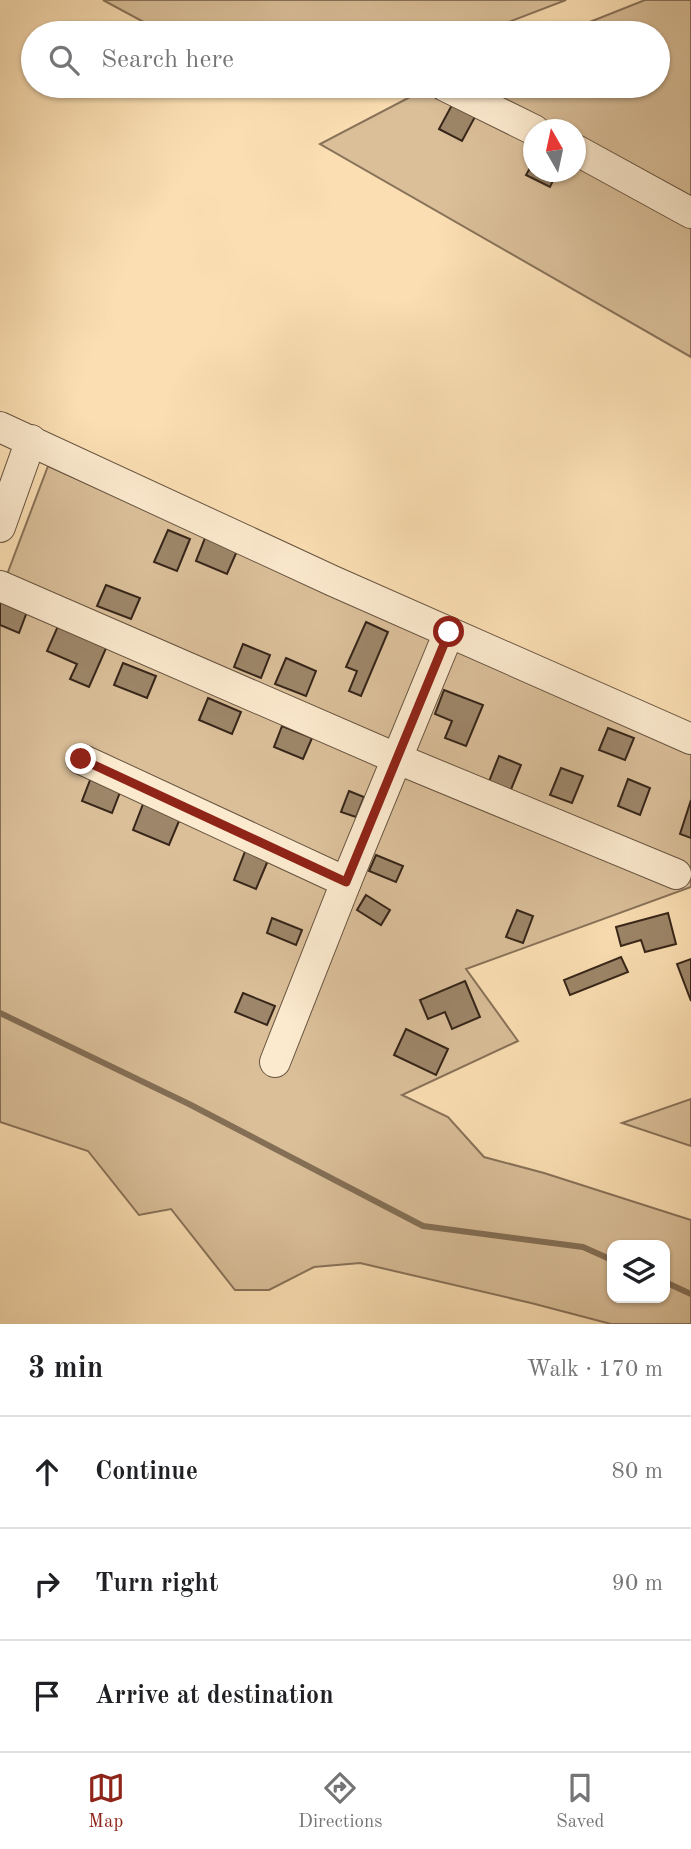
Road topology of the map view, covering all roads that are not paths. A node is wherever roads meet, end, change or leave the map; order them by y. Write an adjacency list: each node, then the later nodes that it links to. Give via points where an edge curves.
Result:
1 (469, 98): 2 (street)
2 (523, 125)
3 (586, 155): 4 (street)
4 (691, 213)
5 (0, 427): 6 (street)
6 (31, 440): 7 (street); 9 (street)
7 (0, 527)
8 (0, 586): 12 (street)
9 (449, 632): 10 (street); 12 (street)
10 (691, 739)
11 (81, 759): 14 (street)
12 (398, 759): 13 (street); 14 (street)
13 (676, 874)
14 (346, 882): 15 (street)
15 (275, 1062)

